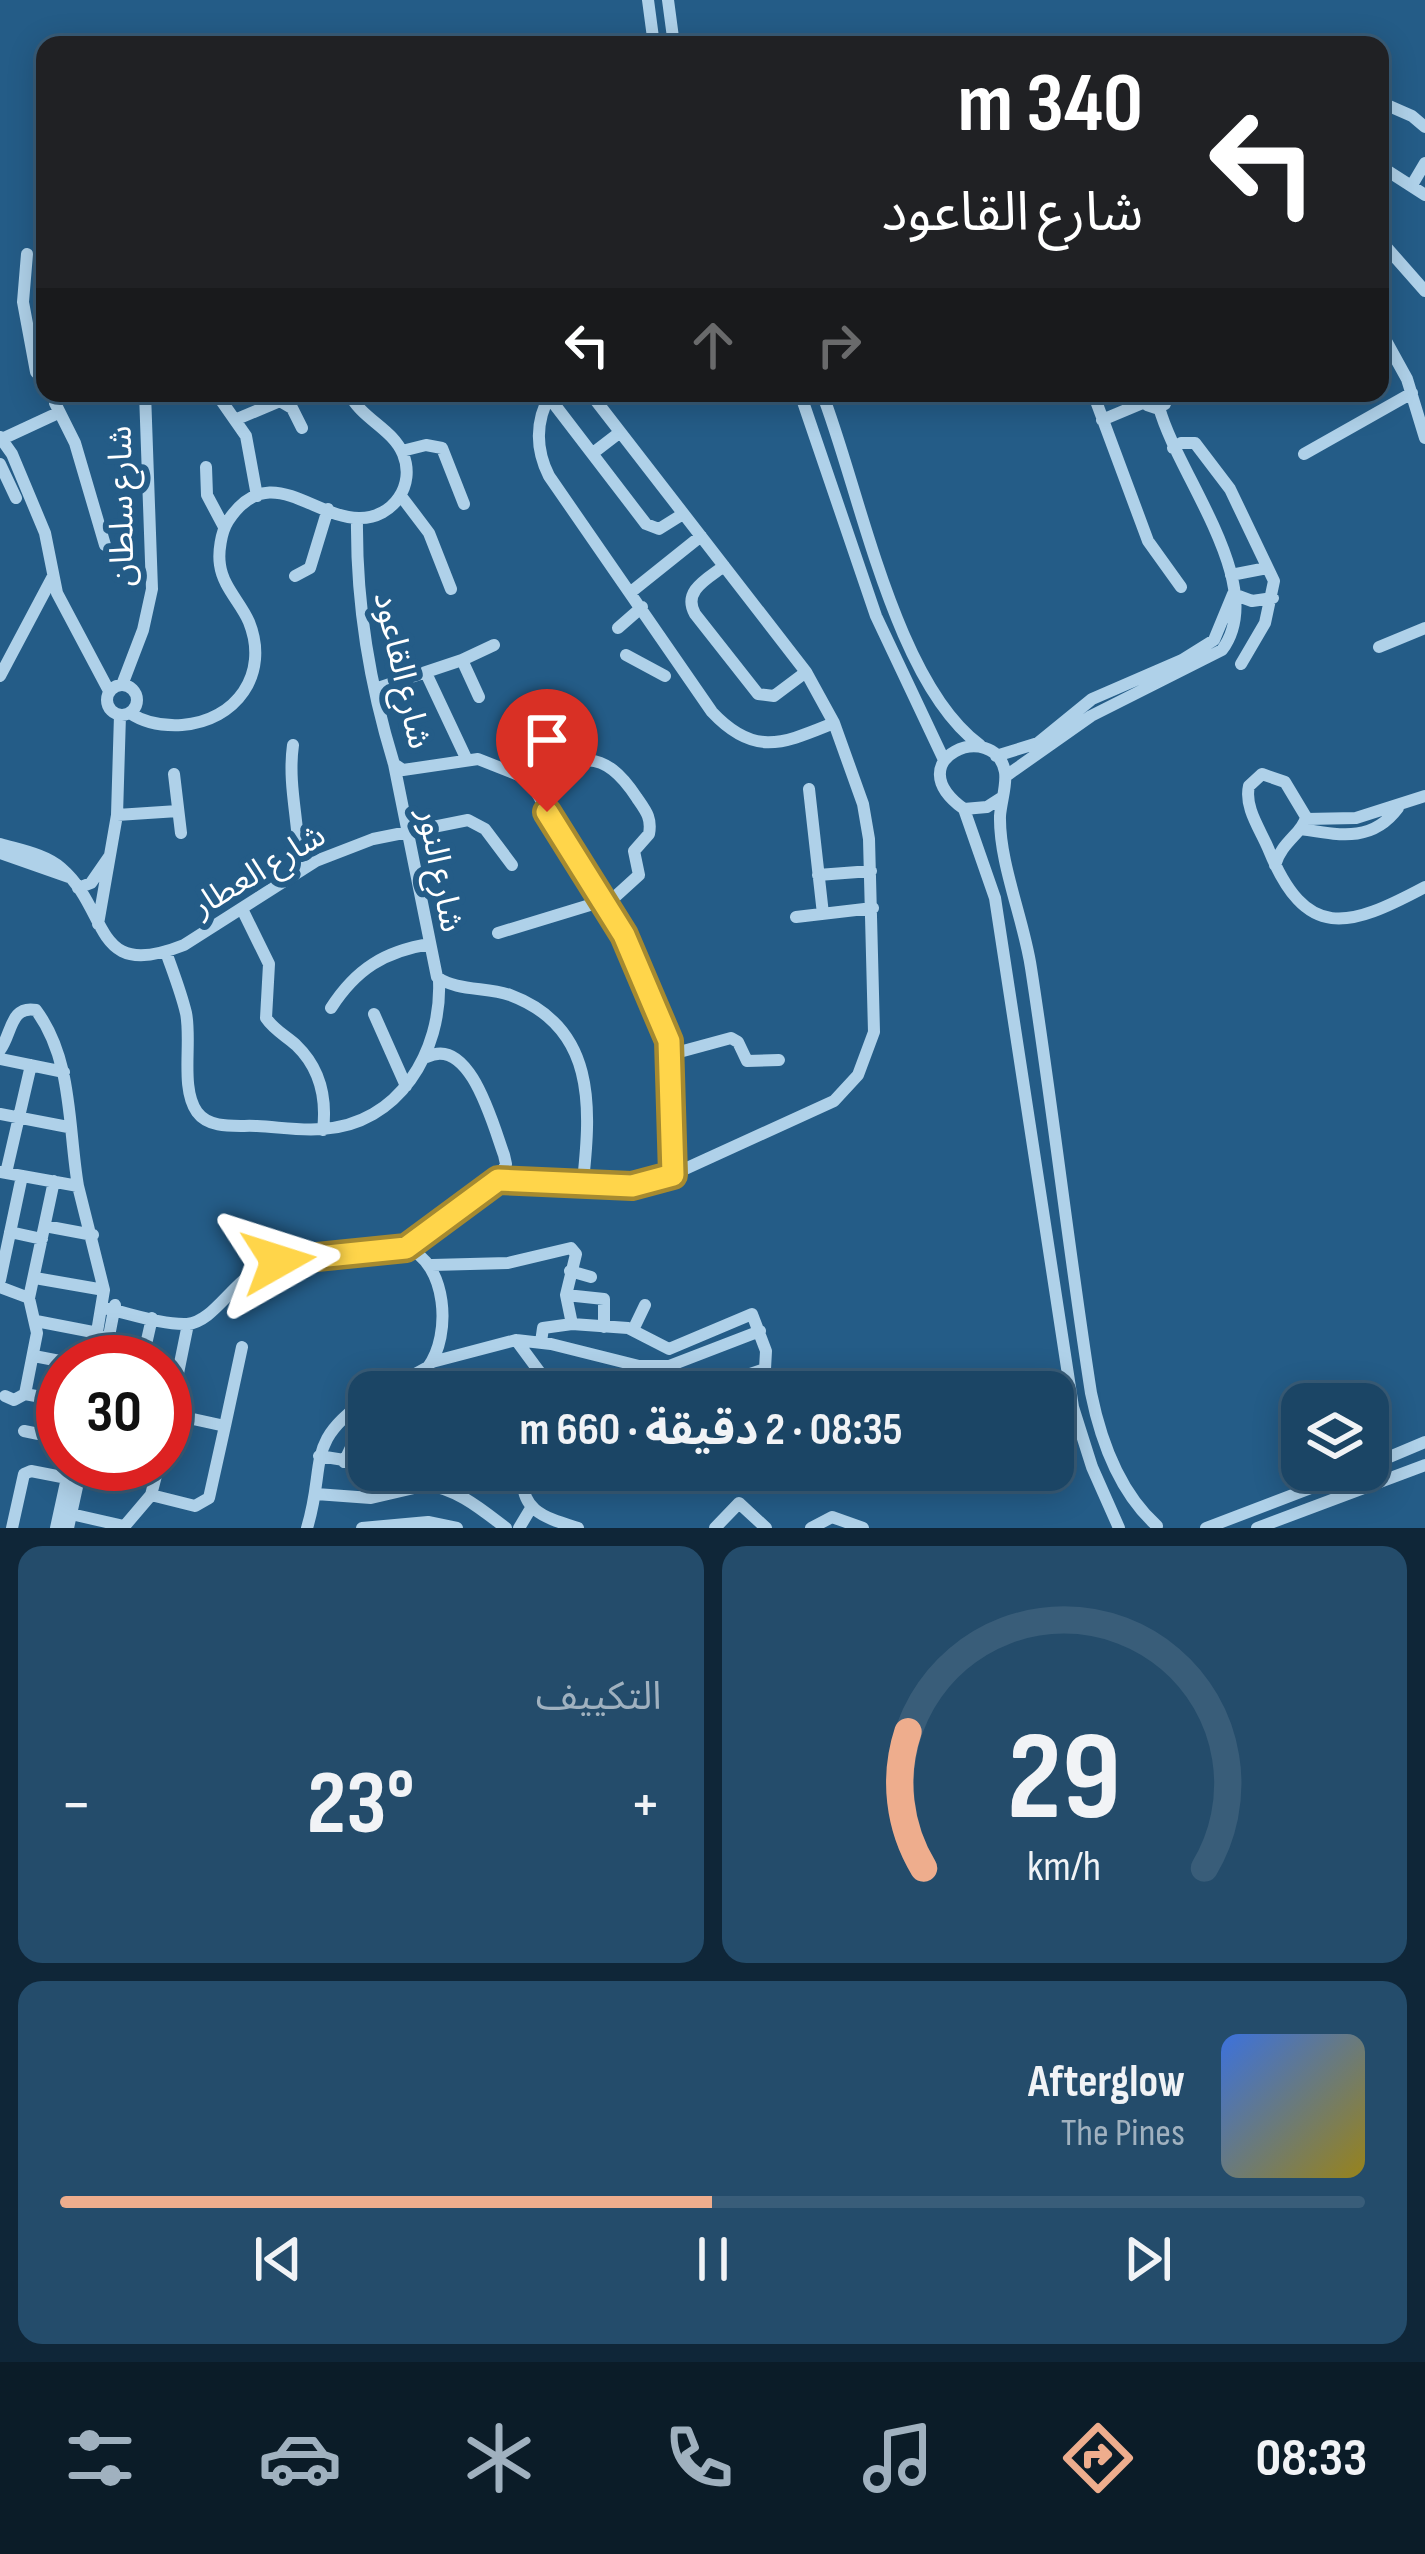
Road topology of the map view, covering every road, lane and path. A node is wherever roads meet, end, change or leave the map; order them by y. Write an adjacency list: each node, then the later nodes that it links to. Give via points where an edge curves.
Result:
1 (648, 0): 3 (street)
2 (668, 0): 4 (street)
3 (653, 36)
4 (673, 36)
5 (1389, 106): 6 (street)
6 (1425, 127)
7 (1425, 163): 9 (street)
8 (1389, 171): 9 (street)
9 (1412, 185): 10 (street)
10 (1425, 195)
11 (1389, 250): 13 (street)
12 (27, 254): 15 (street, via 23,302)
13 (1425, 291)
14 (1389, 348): 16 (street)
15 (36, 372)
16 (1412, 393): 39 (street); 43 (street)
17 (57, 402): 33 (street)
18 (145, 402): 79 (street, شارع سلطان, via 152,589)
19 (224, 402): 34 (street)
20 (275, 402): 34 (street)
21 (283, 402): 36 (street)
22 (354, 402): 41 (street)
23 (548, 402): 63 (street, via 538,430 544,466)
24 (555, 402): 42 (street)
25 (597, 402): 37 (street)
26 (803, 402): 88 (street, via 876,616)
27 (825, 402): 85 (street, via 907,635 947,715)
28 (1096, 402): 35 (street)
29 (1136, 402): 35 (street)
30 (1151, 402): 32 (street)
31 (1166, 402): 32 (street)
32 (1160, 407): 40 (street)
33 (58, 413): 38 (street); 55 (street, via 73,436)
34 (237, 418): 46 (street)
35 (1102, 420): 61 (street, via 1148,542)
36 (302, 428)
37 (619, 433): 42 (street); 51 (street)
38 (1, 438): 60 (street, via 45,533)
39 (1425, 438)
40 (1172, 448): 57 (street, via 1190,442 1206,454); 58 (street)
41 (402, 452): 47 (street); 49 (street, via 442,448)
42 (593, 453): 51 (street, via 650,527)
43 (1304, 454)
44 (0, 464): 48 (street)
45 (206, 467): 53 (street, via 207,495)
46 (257, 496): 50 (street, via 285,493); 53 (street)
47 (401, 496): 52 (street); 62 (street, via 429,533)
48 (16, 498)
49 (464, 504)
50 (328, 509): 52 (street); 59 (street, via 310,568)
51 (683, 514): 54 (street)
52 (357, 519): 80 (street, شارع القاعود, via 358,603)
53 (224, 527): 82 (street, via 220,567 256,642 249,684 230,709 197,723 166,726)
54 (700, 536): 56 (street); 63 (street)
55 (105, 545)
56 (724, 566): 75 (street); 75 (street, via 692,592 690,604 742,675 768,697)
57 (1267, 568): 58 (street); 65 (street)
58 (1231, 575): 64 (street)
59 (295, 576)
60 (52, 578): 77 (street); 79 (street)
61 (1181, 587)
62 (451, 589)
63 (631, 592): 66 (street)
64 (1233, 594): 65 (street); 78 (street, via 1218,645)
65 (1273, 598): 74 (street)
66 (642, 607): 67 (street); 72 (street)
67 (618, 628)
68 (1425, 628): 70 (street)
69 (494, 644): 73 (street)
70 (1379, 647)
71 (626, 655): 72 (street, via 663,682)
72 (674, 655): 83 (street, via 712,712 747,739 783,742)
73 (462, 660): 76 (street); 81 (street)
74 (1241, 664)
75 (806, 672): 83 (street)
76 (427, 673): 80 (street); 87 (street)
77 (0, 676)
78 (1145, 681): 86 (street, via 1092,699 1038,743); 91 (street)
79 (116, 688): 82 (street, via 108,706); 82 (street, via 135,694)
80 (375, 689): 89 (street, شارع القاعود)
81 (478, 697)
82 (125, 714): 98 (street)
83 (834, 723): 108 (street, via 863,804)
84 (292, 745): 109 (street)
85 (981, 746): 86 (street); 88 (street)
86 (996, 755): 91 (street)
87 (466, 758): 89 (street, شارع القاعود, via 404,770); 92 (street, شارع القاعود)
88 (944, 760): 96 (street, via 942,785)
89 (394, 764): 100 (street, شارع النور)
90 (174, 774): 97 (street)
91 (1006, 776): 95 (street)
92 (528, 782): 115 (street); 115 (street, via 582,760 605,763 650,817 649,834 634,850 639,875)
93 (809, 789): 110 (street)
94 (1425, 796): 99 (street, via 1366,833)
95 (1001, 798): 96 (street); 113 (street, via 1000,832)
96 (964, 809): 114 (street)
97 (178, 811): 98 (street); 102 (street)
98 (117, 815): 104 (street)
99 (1300, 827): 101 (street, via 1277,836); 101 (street, via 1285,782 1258,776 1247,795); 107 (street)
100 (407, 832): 106 (street, شارع العطار, via 477,823); 109 (street, شارع العطار, via 350,846); 122 (street, شارع النور)
101 (1261, 832): 107 (street)
102 (181, 833)
103 (0, 844): 111 (street, via 53,862)
104 (112, 851): 111 (street, via 91,884); 120 (street)
105 (0, 854): 111 (street)
106 (512, 865)
107 (1275, 865): 112 (street, via 1294,898 1333,919 1376,912)
108 (871, 871): 110 (street); 116 (street)
109 (299, 872): 117 (street, شارع العطار)
110 (818, 875): 118 (street)
111 (74, 883): 120 (street)
112 (1425, 887)
113 (1016, 895): 114 (street); 156 (street)
114 (994, 898): 155 (street)
115 (604, 903): 121 (street); 128 (street)
116 (873, 908): 118 (street); 139 (street, via 874,1032 851,1085 814,1112)
117 (242, 909): 123 (street, شارع العطار); 137 (street, via 268,964 266,1018 316,1072)
118 (823, 914): 119 (street)
119 (796, 917)
120 (98, 924): 123 (street, شارع العطار, via 119,952)
121 (498, 933)
122 (430, 944): 124 (street, شارع النور); 125 (street, via 382,956)
123 (166, 952): 137 (street, via 186,1016 199,1115 219,1124)
124 (439, 980): 129 (street); 143 (street, شارع النور, via 511,996 565,1037 589,1100)
125 (331, 1008)
126 (374, 1014): 133 (street)
127 (0, 1054): 131 (street); 132 (street, via 17,1014 32,1009)
128 (672, 1054): 130 (street, via 731,1038 747,1061); 139 (street)
129 (426, 1058): 133 (street); 141 (street, via 451,1054 473,1079 505,1155)
130 (779, 1060)
131 (31, 1065): 132 (street); 135 (street)
132 (64, 1072): 136 (street)
133 (406, 1086): 137 (street, via 377,1111)
134 (0, 1114): 135 (street)
135 (19, 1118): 136 (street); 138 (street)
136 (68, 1127): 144 (street)
137 (323, 1130)
138 (3, 1172): 140 (street)
139 (673, 1175): 143 (street, via 632,1186)
140 (22, 1176): 142 (street); 145 (street)
141 (498, 1180): 143 (street); 149 (street)
142 (54, 1181): 144 (street); 147 (street)
143 (583, 1181)
144 (78, 1186): 148 (street)
145 (7, 1212): 146 (street)
146 (10, 1232): 147 (street); 150 (street)
147 (44, 1232): 148 (street); 154 (street)
148 (93, 1235): 158 (street)
149 (406, 1248): 151 (street); 165 (street, via 269,1263)
150 (3, 1250): 157 (street)
151 (432, 1265): 152 (street, via 519,1262 571,1248); 178 (street, via 440,1320)
152 (570, 1271): 153 (street); 159 (street)
153 (591, 1277)
154 (34, 1278): 158 (street); 160 (street)
155 (1051, 1280): 156 (street); 232 (street, via 1073,1407)
156 (1075, 1281): 218 (street, via 1097,1419 1126,1492)
157 (0, 1284): 160 (street)
158 (104, 1290): 162 (street)
159 (566, 1295): 166 (street); 167 (street, via 604,1299)
160 (29, 1298): 164 (street)
161 (645, 1305): 168 (street)
162 (110, 1309): 163 (street); 170 (street); 171 (street)
163 (152, 1318): 165 (street); 172 (street)
164 (36, 1321): 170 (street); 177 (street)
165 (188, 1324): 173 (street)
166 (572, 1324): 167 (street); 175 (street, via 543,1328)
167 (604, 1327): 168 (street)
168 (633, 1330): 169 (street, via 669,1349 749,1314)
169 (760, 1331): 179 (street, via 680,1364); 183 (street)
170 (98, 1333)
171 (107, 1335)
172 (148, 1335)
173 (186, 1335)
174 (516, 1340): 175 (street); 178 (street); 181 (street)
175 (541, 1342): 179 (street)
176 (242, 1347): 189 (street)
177 (34, 1357): 184 (street)
178 (432, 1362): 180 (street)
179 (639, 1366): 182 (street)
180 (423, 1371)
181 (539, 1371)
182 (638, 1371)
183 (761, 1371)
184 (25, 1394): 185 (street); 186 (street)
185 (5, 1396)
186 (36, 1396)
187 (348, 1414): 190 (street)
188 (192, 1419): 189 (street)
189 (225, 1426): 210 (street, via 207,1501 195,1506)
190 (332, 1426): 193 (street); 196 (street)
191 (24, 1431): 192 (street)
192 (36, 1433)
193 (348, 1437)
194 (1425, 1442): 197 (street)
195 (348, 1454): 198 (street)
196 (319, 1456): 198 (street); 209 (street)
197 (1389, 1457)
198 (344, 1462): 199 (street)
199 (348, 1462)
200 (1425, 1465): 219 (street)
201 (36, 1471): 220 (street, via 24,1474)
202 (64, 1491): 221 (street)
203 (76, 1491): 214 (street)
204 (152, 1491): 210 (street)
205 (399, 1491): 211 (street)
206 (449, 1491): 225 (street)
207 (523, 1491): 212 (street)
208 (1303, 1491): 213 (street)
209 (316, 1494): 211 (street); 222 (street)
210 (151, 1495): 217 (street)
211 (374, 1497): 216 (street)
212 (531, 1508): 226 (street); 227 (street)
213 (1255, 1509): 219 (street); 234 (street)
214 (69, 1521): 217 (street)
215 (413, 1525): 216 (street); 224 (street)
216 (378, 1526): 223 (street)
217 (124, 1527)
218 (1161, 1527): 233 (street)
219 (1259, 1527)
220 (12, 1528)
221 (56, 1528)
222 (307, 1528)
223 (362, 1528)
224 (457, 1528)
225 (506, 1528)
226 (519, 1528)
227 (578, 1528)
228 (715, 1528): 229 (street, via 739,1503)
229 (766, 1528)
230 (811, 1528): 231 (street, via 832,1517)
231 (863, 1528)
232 (1119, 1528)
233 (1140, 1528)
234 (1206, 1528)

